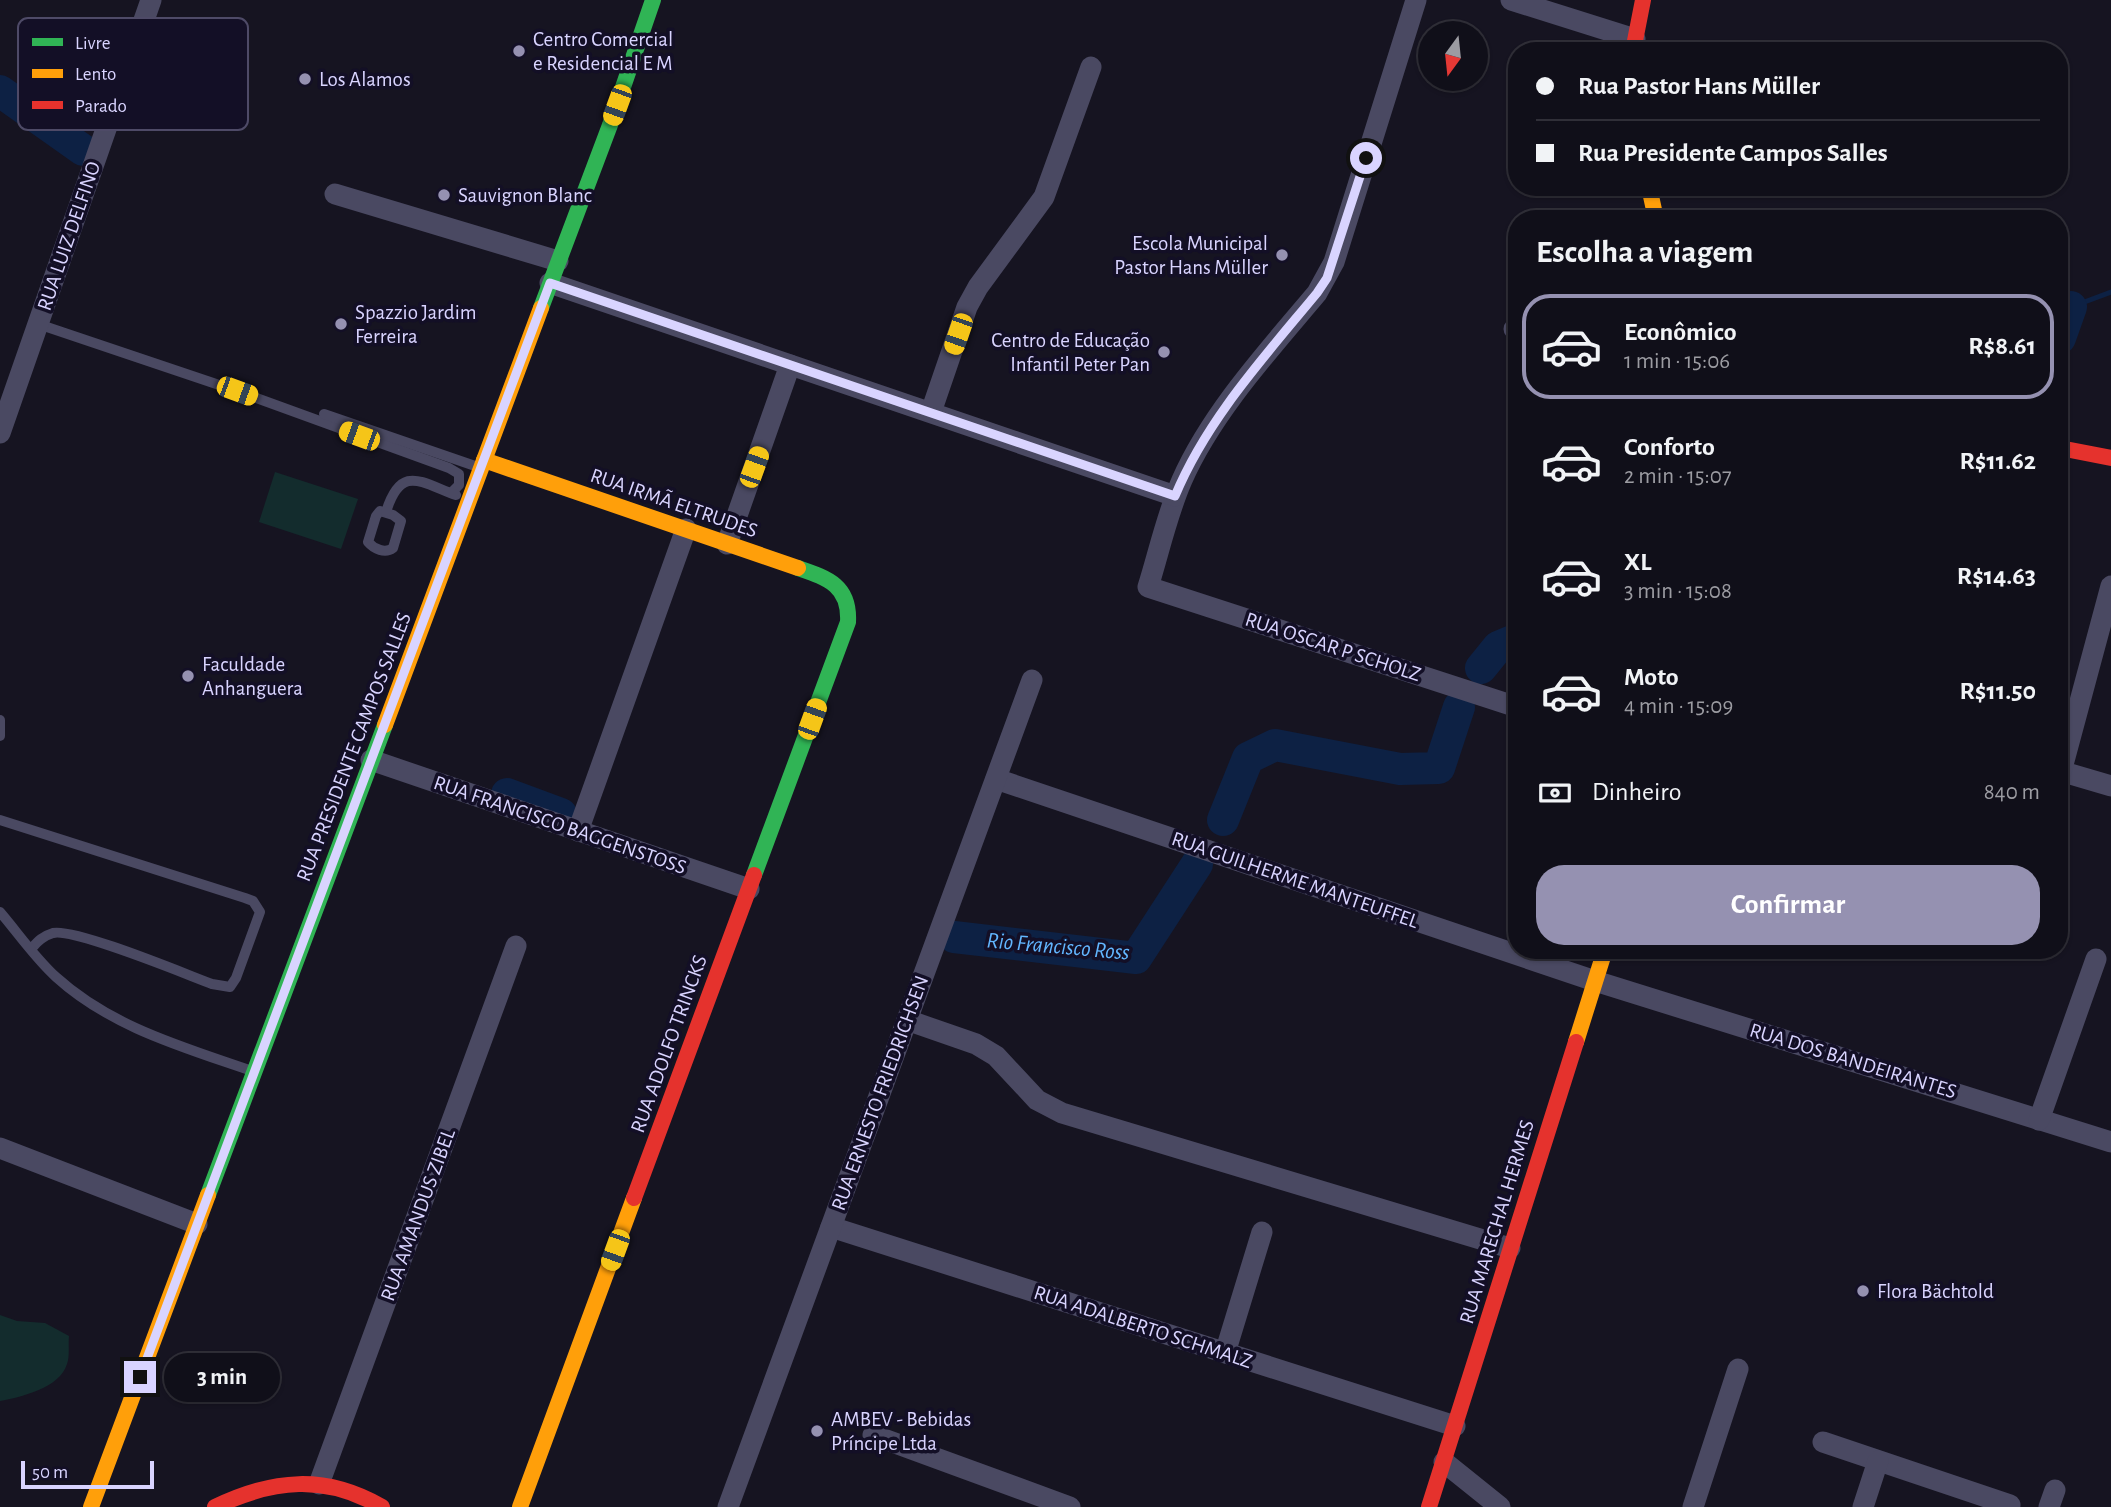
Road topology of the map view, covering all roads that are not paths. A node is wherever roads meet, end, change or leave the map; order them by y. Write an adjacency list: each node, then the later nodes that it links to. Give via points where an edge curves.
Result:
1 (151, 0): 6 (street, RUA LUIZ DELFINO)
2 (653, 0): 12 (street, RUA PRESIDENTE CAMPOS SALLES)
3 (1416, 0): 23 (street, via 1327,278 1239,388 1194,457)
4 (1511, 0): 7 (street)
5 (1643, 0): 8 (street)
6 (145, 18)
7 (1626, 42)
8 (1635, 42)
9 (1091, 67): 16 (street, via 1044,197 967,307)
10 (106, 130): 14 (street, RUA LUIZ DELFINO)
11 (335, 194): 12 (street)
12 (558, 261): 13 (street, RUA PRESIDENTE CAMPOS SALLES)
13 (550, 283): 15 (street); 21 (street, RUA PRESIDENTE CAMPOS SALLES)
14 (38, 324): 18 (street, RUA LUIZ DELFINO); 22 (lane, via 449,468 459,474 459,485)
15 (790, 365): 16 (street); 27 (street)
16 (931, 412): 23 (street)
17 (324, 414): 21 (lane)
18 (0, 432)
19 (2068, 450): 20 (street)
20 (2111, 458)
21 (482, 464): 24 (street, RUA PRESIDENTE CAMPOS SALLES); 26 (street, RUA IRMÃ ELTRUDES)
22 (451, 494): 24 (lane); 25 (lane, via 414,480 404,481 397,486)
23 (1175, 496): 31 (street, RUA OSCAR P SCHOLZ, via 1148,587)
24 (469, 500): 35 (street, RUA PRESIDENTE CAMPOS SALLES)
25 (386, 512)
26 (686, 529): 27 (street, RUA IRMÃ ELTRUDES); 40 (street)
27 (727, 544): 29 (street, RUA IRMÃ ELTRUDES, via 826,578)
28 (2111, 586): 34 (street)
29 (845, 594): 41 (street, RUA ADOLFO TRINCKS, via 848,622)
30 (1032, 680): 37 (street, RUA ERNESTO FRIEDRICHSEN)
31 (1508, 703)
32 (0, 720): 33 (lane)
33 (0, 736)
34 (2068, 742)
35 (371, 760): 40 (street, RUA FRANCISCO BAGGENSTOSS); 51 (street, RUA PRESIDENTE CAMPOS SALLES)
36 (2068, 773): 38 (street)
37 (996, 779): 45 (street, RUA GUILHERME MANTEUFFEL); 50 (street, RUA ERNESTO FRIEDRICHSEN)
38 (2111, 786)
39 (0, 820): 44 (lane, via 245,898 260,912 230,987 65,933 40,938)
40 (578, 831): 41 (street, RUA FRANCISCO BAGGENSTOSS)
41 (749, 889): 72 (street, RUA ADOLFO TRINCKS)
42 (0, 912): 44 (lane)
43 (516, 946): 66 (street, RUA AMANDUS ZIBEL)
44 (32, 948): 51 (lane, via 54,976 113,1017 159,1040)
45 (1508, 952)
46 (1530, 959): 49 (street, RUA GUILHERME MANTEUFFEL)
47 (1602, 959): 49 (street, RUA MARECHAL HERMES)
48 (2096, 959): 52 (street)
49 (1595, 981): 52 (street, RUA DOS BANDEIRANTES); 58 (street, RUA MARECHAL HERMES)
50 (907, 1020): 56 (street, RUA ERNESTO FRIEDRICHSEN); 58 (street, via 976,1044 996,1056 1037,1100 1062,1113)
51 (254, 1072): 55 (street, RUA PRESIDENTE CAMPOS SALLES)
52 (2039, 1120): 53 (street, RUA DOS BANDEIRANTES)
53 (2111, 1142)
54 (0, 1148): 55 (street)
55 (197, 1224): 69 (street, RUA PRESIDENTE CAMPOS SALLES)
56 (831, 1227): 59 (street, RUA ADALBERTO SCHMALZ); 73 (street, RUA ERNESTO FRIEDRICHSEN)
57 (1262, 1232): 59 (street)
58 (1510, 1248): 61 (street, RUA MARECHAL HERMES)
59 (1225, 1353): 61 (street, RUA ADALBERTO SCHMALZ)
60 (1738, 1369): 77 (street)
61 (1455, 1426): 65 (street, RUA MARECHAL HERMES)
62 (873, 1435): 74 (street)
63 (1824, 1442): 64 (street)
64 (1878, 1461): 68 (street); 78 (street)
65 (1444, 1462): 75 (street, RUA MARECHAL HERMES); 76 (street)
66 (319, 1485): 67 (street); 70 (street, via 263,1487)
67 (349, 1499): 71 (street)
68 (2010, 1506)
69 (91, 1507)
70 (215, 1507)
71 (382, 1507)
72 (520, 1507)
73 (728, 1507)
74 (1070, 1507)
75 (1429, 1507)
76 (1500, 1507)
77 (1693, 1507)
78 (1863, 1507)

